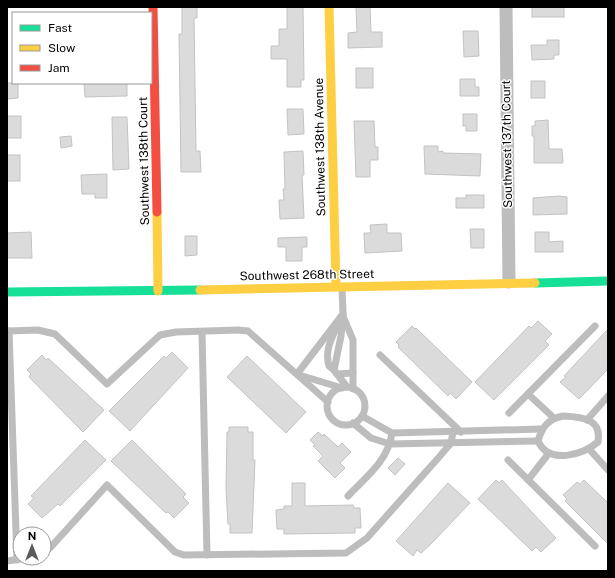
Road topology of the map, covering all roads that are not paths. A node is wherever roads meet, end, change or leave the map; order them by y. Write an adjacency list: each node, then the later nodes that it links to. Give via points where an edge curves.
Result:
1 (153, 7): 7 (main road, Southwest 138th Court)
2 (329, 7): 6 (main road, Southwest 138th Avenue)
3 (506, 7): 5 (street, Southwest 137th Court)
4 (608, 281): 5 (main road, Southwest 268th Street)
5 (509, 282): 6 (main road, Southwest 268th Street)
6 (339, 287): 7 (main road, Southwest 268th Street); 9 (lane)
7 (158, 291): 8 (main road, Southwest 268th Street)
8 (7, 292)
9 (343, 314): 14 (lane); 15 (lane, via 353,340); 16 (lane)
10 (595, 326): 18 (lane)
11 (8, 331): 12 (lane, via 38,330 55,334 107,384 160,335 176,332); 39 (lane)
12 (202, 333): 16 (lane, via 238,330 248,332); 42 (lane)
13 (380, 355): 28 (lane)
14 (336, 372): 15 (lane); 17 (lane)
15 (353, 373): 17 (lane)
16 (297, 374): 17 (lane); 20 (lane)
17 (347, 388): 20 (lane, via 333,393); 22 (lane, via 359,392 365,404)
18 (528, 394): 21 (lane); 23 (lane)
19 (608, 396): 24 (lane)
20 (328, 402): 25 (lane, via 328,412 334,420 342,424)
21 (509, 413)
22 (362, 416): 25 (lane); 29 (lane)
23 (554, 418): 24 (lane, via 573,417); 26 (lane)
24 (587, 420): 33 (lane, via 598,427 600,433 598,442)
25 (353, 423): 32 (lane, via 371,438)
26 (541, 429): 28 (lane); 30 (lane)
27 (453, 432): 28 (lane); 29 (lane); 31 (lane)
28 (461, 432)
29 (392, 433): 32 (lane)
30 (538, 441): 31 (lane); 34 (lane)
31 (451, 443): 32 (lane); 42 (lane, via 367,538 346,553)
32 (390, 444): 38 (lane, via 386,456)
33 (590, 450): 34 (lane, via 566,456); 36 (lane)
34 (549, 453): 37 (lane)
35 (508, 460): 37 (lane)
36 (608, 470)
37 (528, 480): 41 (lane)
38 (348, 496)
39 (16, 526)
40 (52, 546): 42 (lane, via 107,485 175,552 184,555)
41 (595, 546)
42 (207, 555)

